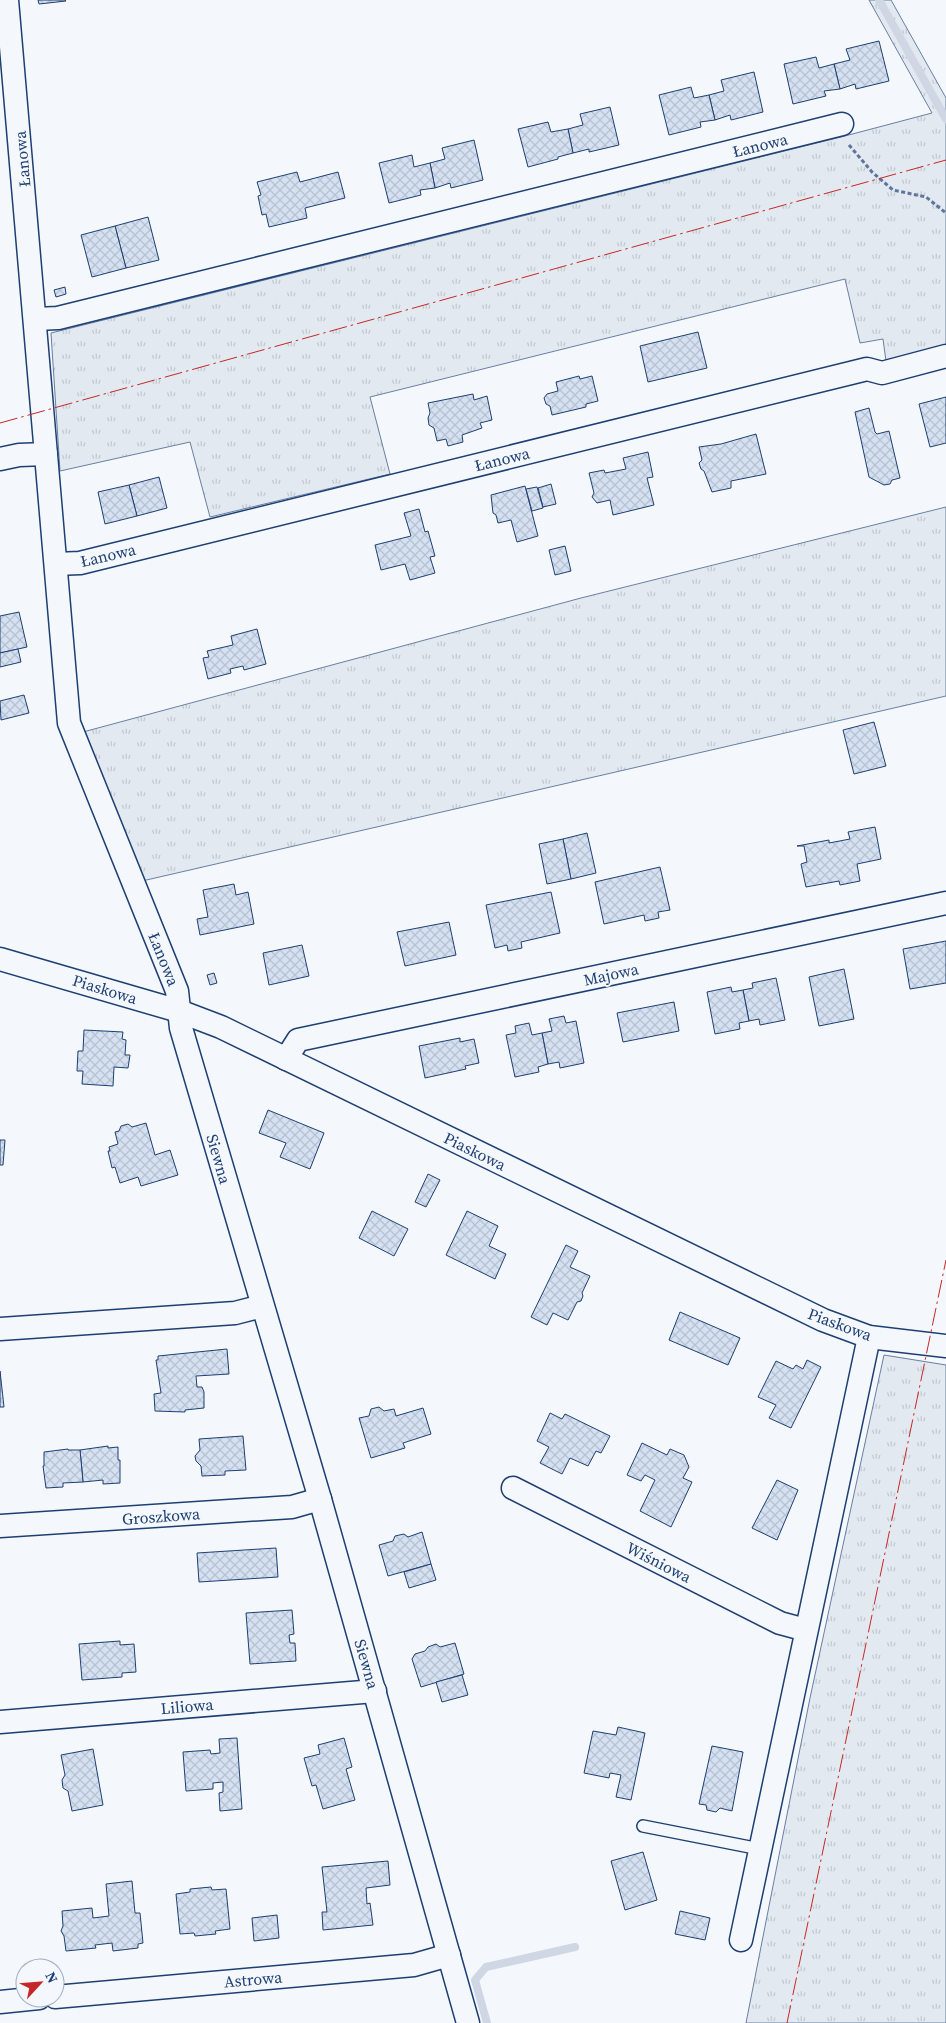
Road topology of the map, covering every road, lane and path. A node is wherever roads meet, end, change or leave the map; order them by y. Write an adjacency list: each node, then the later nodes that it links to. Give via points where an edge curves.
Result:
1 (7, 0): 4 (street, Łanowa)
2 (835, 126): 3 (path, via 872,172 893,190 926,197); 4 (street, Łanowa, via 58,318)
3 (946, 213)
4 (36, 319): 6 (street, Łanowa)
5 (946, 356): 8 (street, Łanowa, via 882,373 868,370 80,562)
6 (46, 454): 7 (street, via 19,454); 8 (street, Łanowa)
7 (0, 459)
8 (56, 564): 11 (street, Łanowa, via 69,723 177,991)
9 (946, 903): 12 (street, Majowa, via 298,1040)
10 (0, 959): 11 (street, Piaskowa)
11 (179, 1011): 12 (street, Piaskowa, via 221,1027); 13 (street, Siewna, via 181,1028)
12 (286, 1059): 15 (street, Piaskowa, via 823,1320)
13 (262, 1306): 14 (street, via 235,1313); 18 (street, Siewna)
14 (0, 1329)
15 (869, 1337): 16 (street, Piaskowa); 20 (street)
16 (946, 1346)
17 (514, 1488): 20 (street, Wiśniowa, via 780,1623)
18 (320, 1499): 19 (street, Groszkowa, via 292,1507); 21 (street, Siewna)
19 (0, 1526)
20 (806, 1630): 24 (street)
21 (375, 1691): 22 (street, Liliowa); 26 (street, Siewna)
22 (0, 1722)
23 (643, 1826): 24 (lane)
24 (760, 1849): 25 (street)
25 (741, 1940)
26 (449, 1955): 27 (street, Astrowa, via 414,1965); 30 (street, Siewna)
27 (65, 1995)
28 (15, 2000): 29 (street)
29 (0, 2002)
30 (468, 2023)

